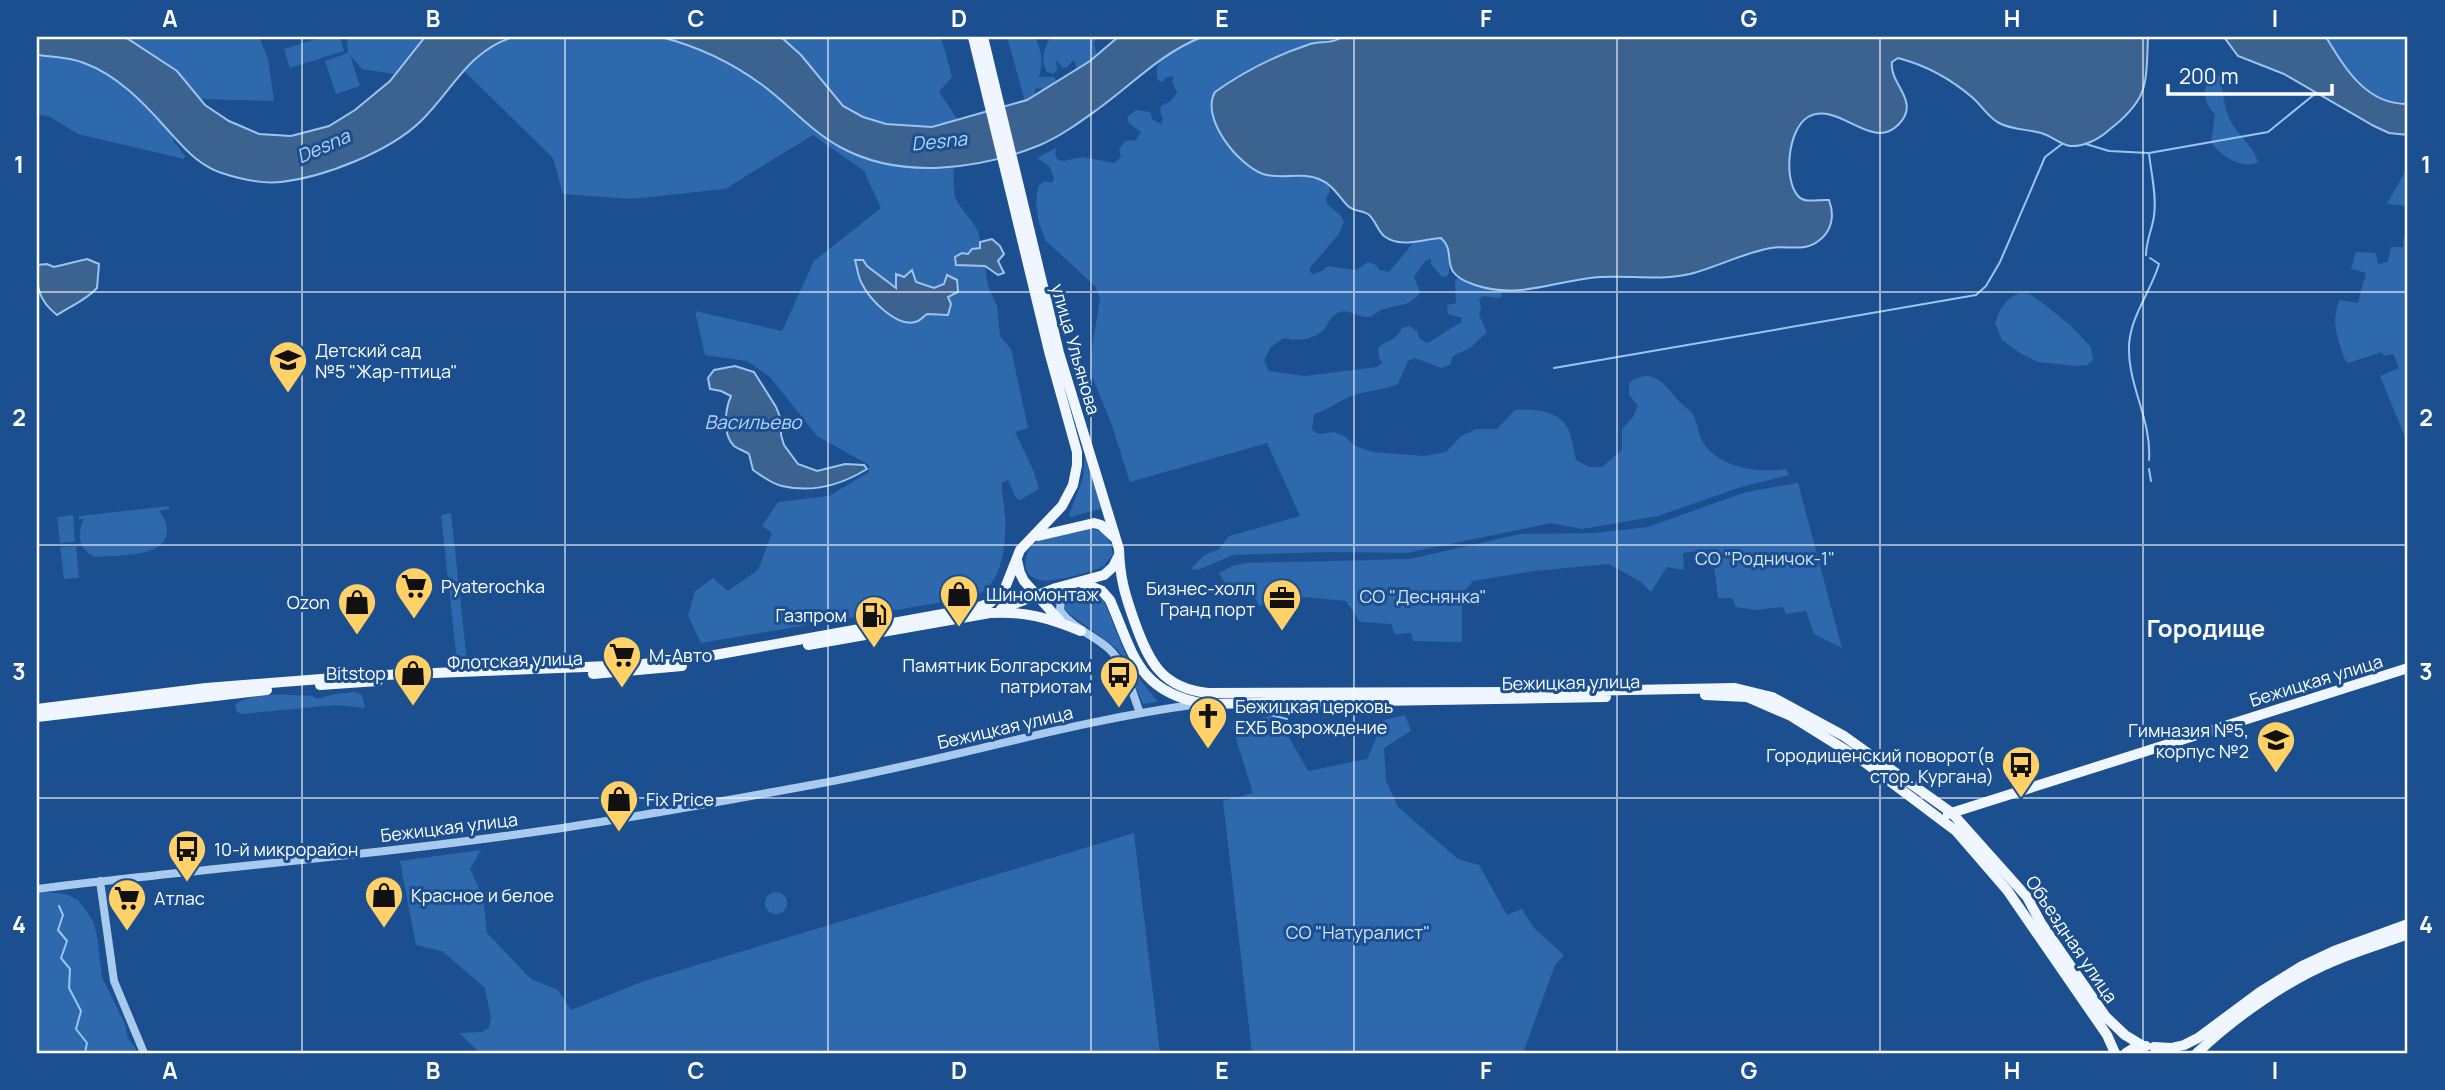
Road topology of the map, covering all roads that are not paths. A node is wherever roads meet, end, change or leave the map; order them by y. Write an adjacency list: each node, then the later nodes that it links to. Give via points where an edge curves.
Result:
1 (973, 37): 3 (main road, улица Ульянова)
2 (982, 37): 3 (main road, улица Ульянова)
3 (986, 73): 4 (main road, улица Ульянова)
4 (1038, 288): 5 (main road, улица Ульянова, via 1077,452 1073,485 1062,506); 6 (main road, улица Ульянова)
5 (1034, 538): 6 (main road, via 1094,523 1111,533); 7 (main road, via 1020,550)
6 (1118, 546): 9 (main road, via 1118,560 1104,575); 15 (main road, улица Ульянова, via 1120,580)
7 (1017, 560): 8 (main road); 18 (main road, Флотская улица, via 999,596 984,606 733,652 635,665 359,676 206,688)
8 (1024, 581): 10 (main road); 11 (main road)
9 (1077, 583): 10 (main road); 14 (street, via 1061,593 1059,606); 17 (main road, via 1102,591 1110,600 1134,657 1154,683 1168,694)
10 (1056, 588): 11 (main road)
11 (1035, 596): 12 (main road); 13 (main road)
12 (990, 612): 13 (main road, via 1018,611); 20 (main road, Флотская улица, via 664,668 275,689)
13 (1060, 622): 14 (main road)
14 (1081, 631): 19 (street, via 1117,658)
15 (1154, 665): 21 (main road, Бежицкая улица, via 1175,684 1208,693 1746,689 1772,697 1844,736)
16 (2408, 668): 21 (main road, Бежицкая улица)
17 (1205, 704): 19 (street, Бежицкая улица); 22 (main road, Бежицкая улица, via 1742,696 1791,716 1826,737)
18 (37, 709)
19 (1140, 712): 23 (street, Бежицкая улица, via 820,784 550,830)
20 (37, 717)
21 (1952, 813): 22 (main road, Бежицкая улица); 27 (main road, Объездная улица, via 2026,897 2106,1017 2125,1035)
22 (1938, 817): 29 (main road, Объездная улица, via 1959,834 2007,890)
23 (100, 881): 24 (street, Бежицкая улица); 28 (street, via 114,981)
24 (37, 889)
25 (2408, 925): 27 (main road, via 2302,966 2184,1045)
26 (2408, 934): 32 (main road, via 2337,959 2300,978)
27 (2149, 1046): 30 (main road); 31 (main road, Объездная улица)
28 (144, 1053)
29 (2115, 1053)
30 (2126, 1053)
31 (2166, 1053)
32 (2197, 1053)

